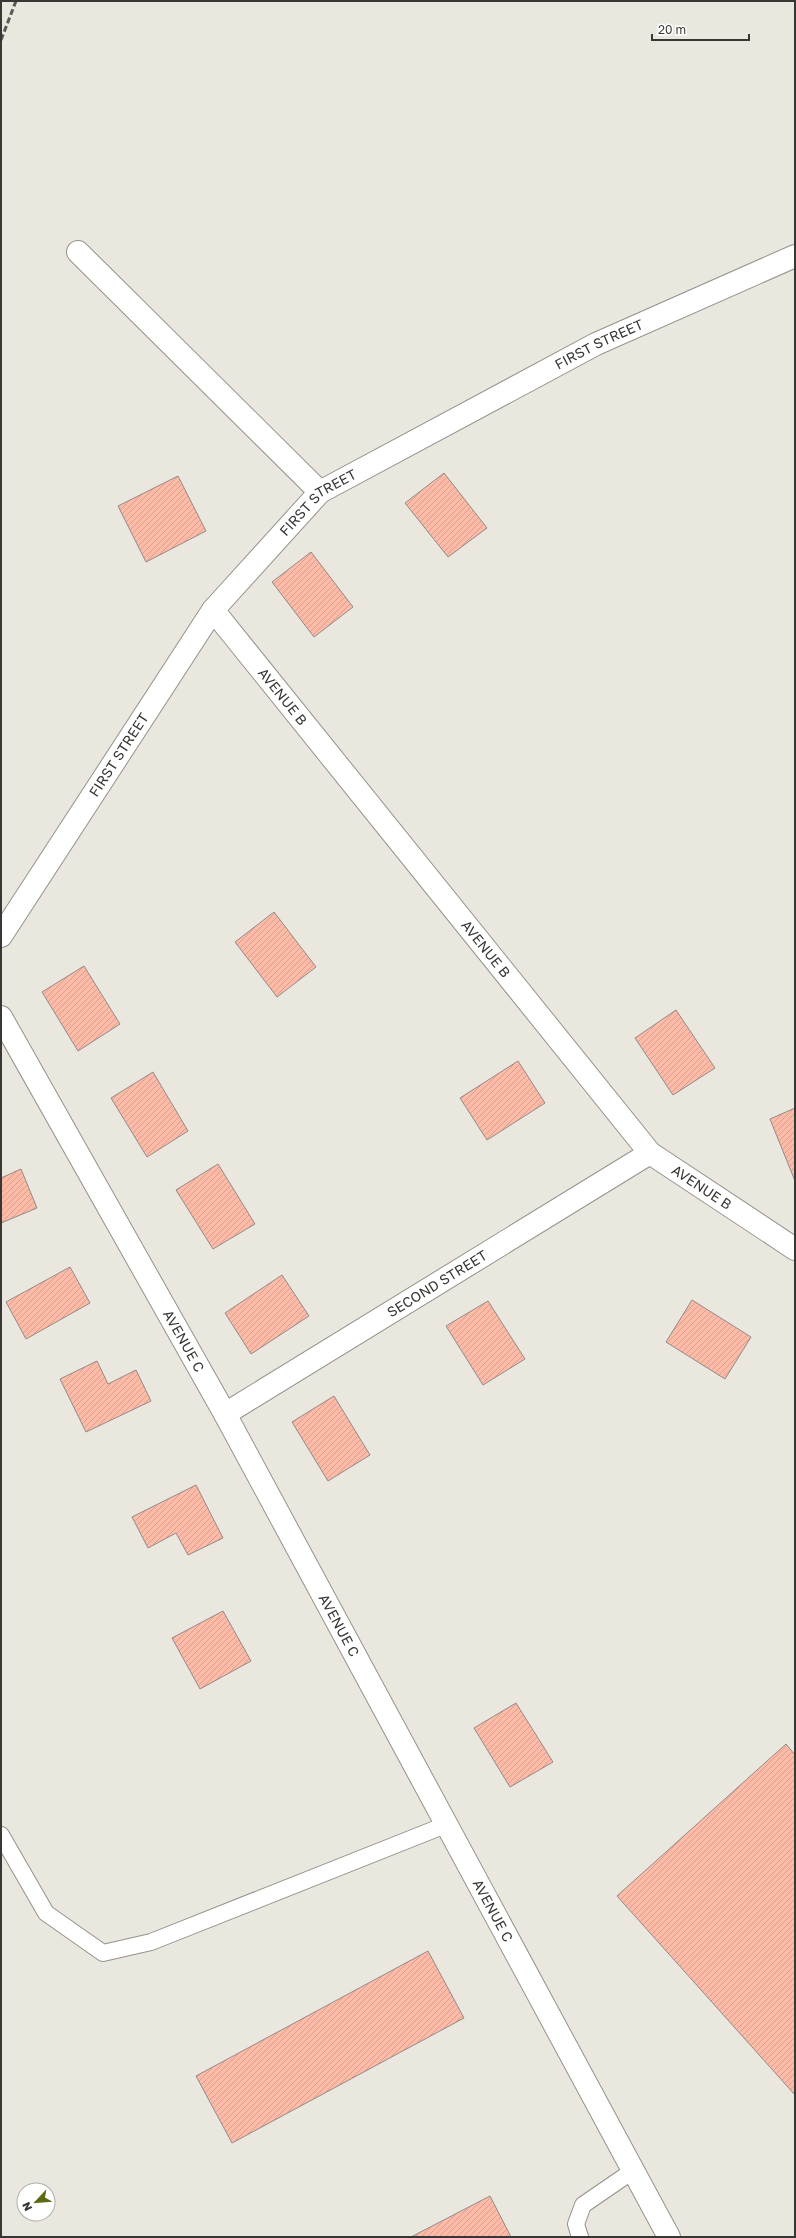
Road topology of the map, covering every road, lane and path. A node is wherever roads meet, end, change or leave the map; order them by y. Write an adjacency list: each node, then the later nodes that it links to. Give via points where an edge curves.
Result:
1 (78, 252): 3 (street)
2 (795, 256): 3 (street, FIRST STREET, via 596,344)
3 (320, 492): 4 (street, FIRST STREET)
4 (213, 610): 5 (street, FIRST STREET); 7 (street, AVENUE B)
5 (1, 936)
6 (1, 1017): 9 (street, AVENUE C)
7 (650, 1153): 8 (street, AVENUE B); 9 (street, SECOND STREET)
8 (795, 1249)
9 (225, 1414): 10 (street, AVENUE C)
10 (448, 1824): 11 (lane, via 151,1942 103,1953 46,1913); 12 (street, AVENUE C)
11 (1, 1835)
12 (634, 2170): 13 (lane, via 583,2204 576,2224); 14 (street, AVENUE C)
13 (580, 2237)
14 (669, 2237)

